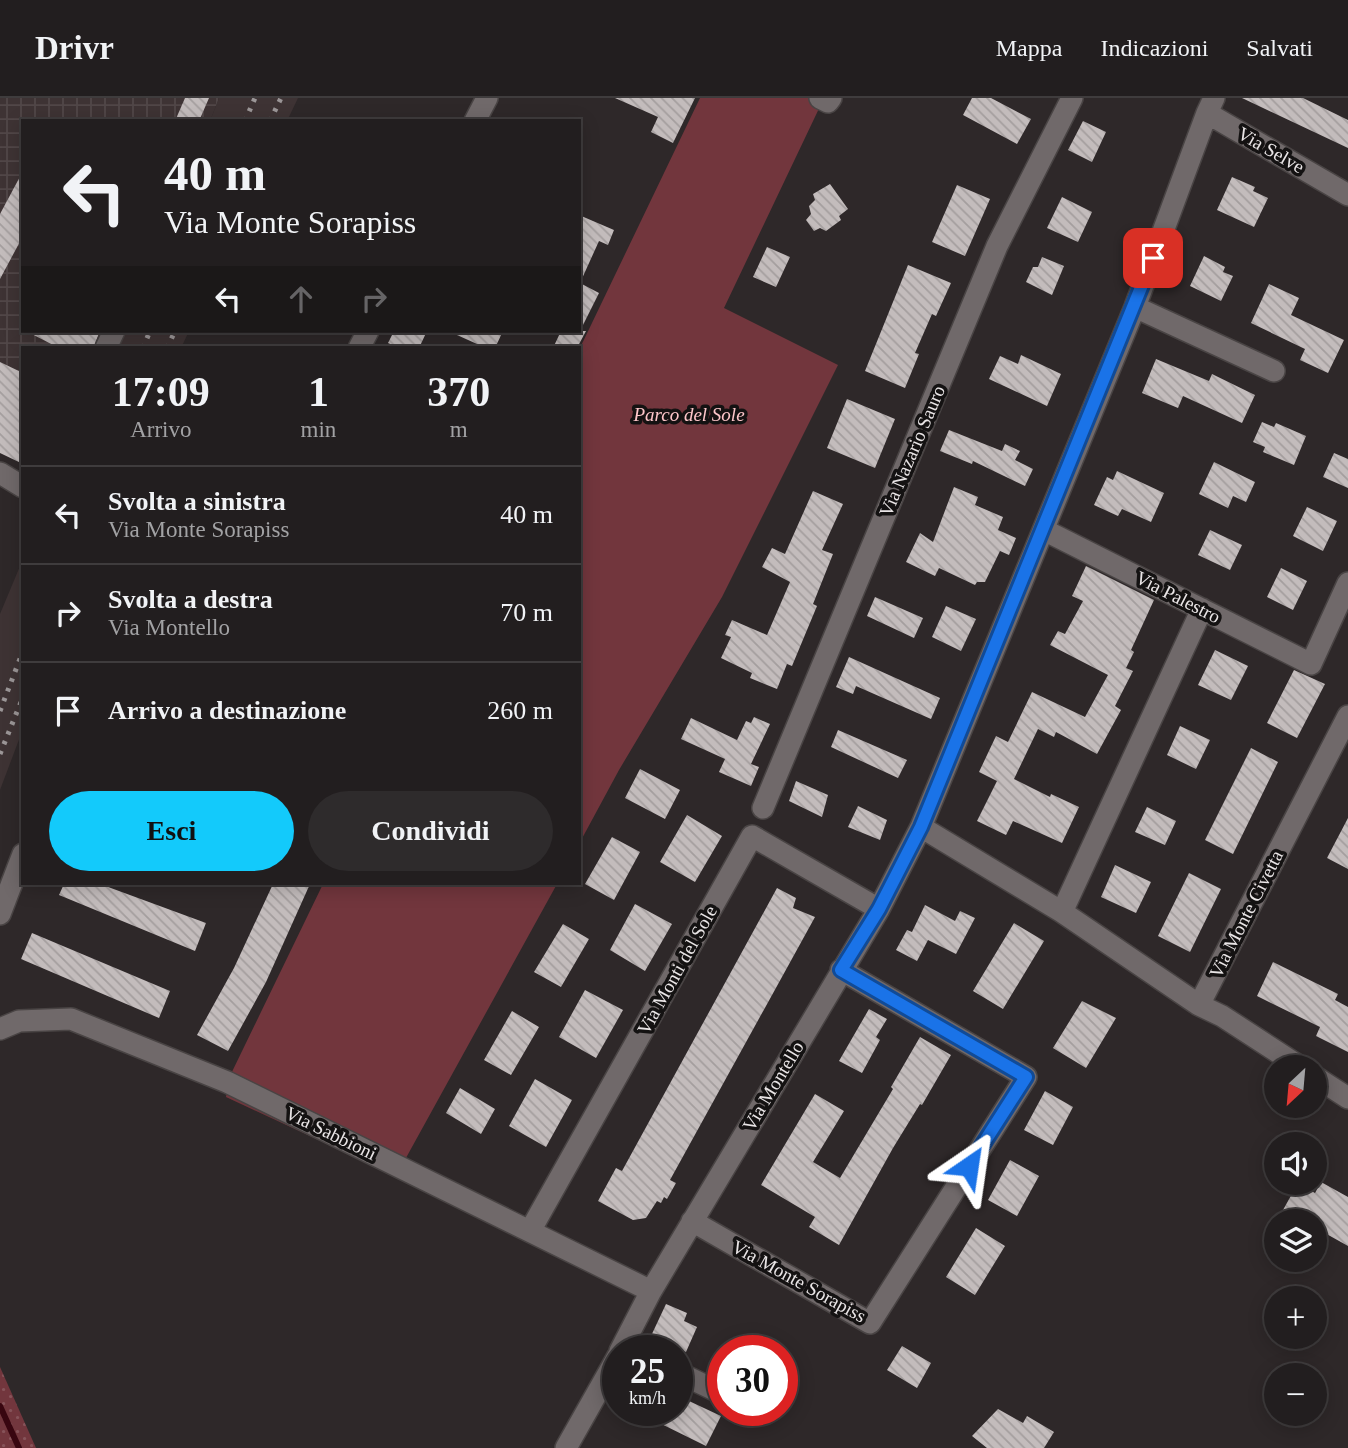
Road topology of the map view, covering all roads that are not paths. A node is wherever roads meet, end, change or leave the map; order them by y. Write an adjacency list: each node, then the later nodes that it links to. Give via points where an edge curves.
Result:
1 (487, 98): 6 (street)
2 (820, 98): 3 (street, via 828,102)
3 (831, 98)
4 (1072, 98): 16 (street, Via Nazario Sauro, via 997,246)
5 (1211, 106): 7 (street, Via Selve); 8 (street, Via Montello)
6 (476, 119)
7 (1348, 194)
8 (1135, 307): 9 (street); 12 (street, Via Montello)
9 (1274, 371)
10 (0, 474): 11 (street)
11 (21, 486)
12 (1044, 530): 14 (street, Via Palestro); 17 (street, Via Montello)
13 (1348, 583): 14 (street, Via Palestro, via 1311,664)
14 (1202, 609): 20 (street)
15 (1348, 716): 23 (street, Via Monte Civetta)
16 (763, 808)
17 (921, 827): 19 (street, Via Montello); 20 (street)
18 (21, 859): 21 (street)
19 (879, 909): 22 (street, Via Montello); 29 (street, Via Monti del Sole, via 752,836)
20 (1062, 912): 23 (street)
21 (0, 914)
22 (841, 970): 28 (street, Via Montello); 28 (street, Via Monte Sorapiss, via 1026,1077 870,1323)
23 (1199, 1005): 25 (street)
24 (0, 1028): 29 (street, Via Sabbioni, via 19,1021 71,1019 228,1082)
25 (1282, 1055)
26 (1327, 1084): 27 (street)
27 (1348, 1098)
28 (692, 1221): 30 (street, Via Montello)
29 (530, 1231): 30 (street, Via Sabbioni)
30 (650, 1291): 31 (street, Via Montello)
31 (632, 1335)
32 (602, 1389): 33 (street, Via Montello)
33 (566, 1448)

